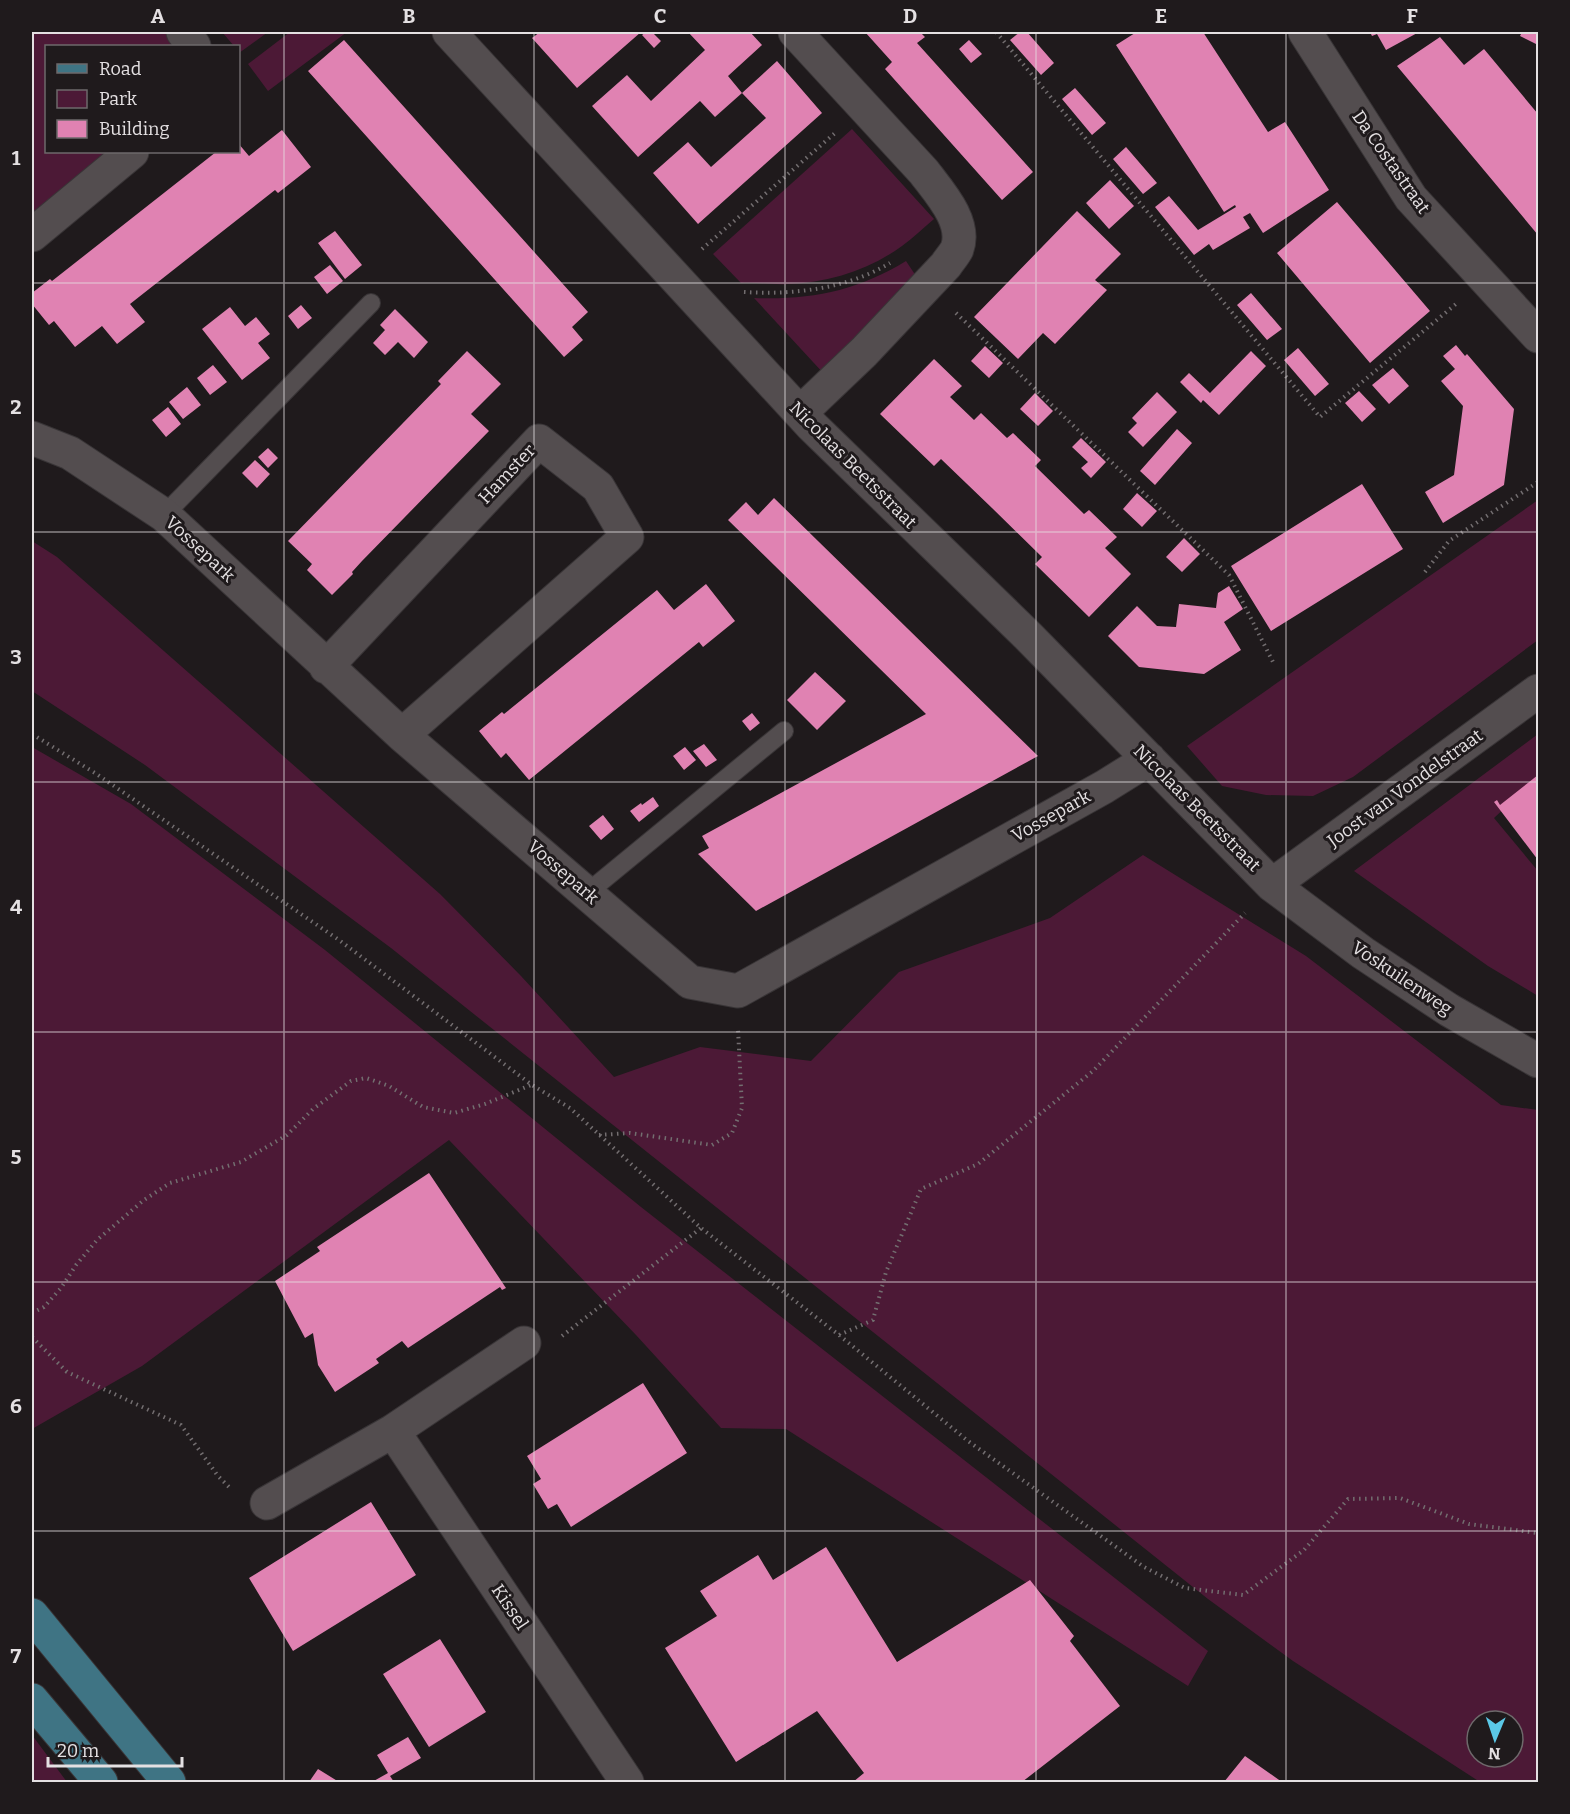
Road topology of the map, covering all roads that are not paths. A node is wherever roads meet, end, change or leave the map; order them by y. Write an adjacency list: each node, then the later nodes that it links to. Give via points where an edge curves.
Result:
1 (183, 32): 5 (street)
2 (449, 32): 10 (street, Nicolaas Beetsstraat)
3 (795, 32): 10 (street, via 924,172 957,221 959,237 946,265)
4 (1305, 32): 9 (street, Da Costastraat, via 1411,198)
5 (193, 45)
6 (131, 153): 7 (street)
7 (32, 235)
8 (371, 303): 12 (lane)
9 (1539, 336)
10 (800, 413): 17 (street, Nicolaas Beetsstraat)
11 (32, 438): 12 (street, Vossepark, via 70,453)
12 (164, 515): 13 (street, Vossepark)
13 (326, 666): 16 (street, Vossepark); 16 (street, Hamster, via 538,441 598,487 627,537)
14 (1539, 692): 18 (street, Joost van Vondelstraat)
15 (784, 731): 19 (lane)
16 (402, 735): 19 (street, Vossepark)
17 (1149, 759): 18 (street, Nicolaas Beetsstraat); 19 (street, Vossepark, via 738,992 690,982)
18 (1272, 885): 20 (street, Voskuilenweg, via 1363,953 1449,1010)
19 (587, 892)
20 (1539, 1061)
21 (524, 1343): 22 (street)
22 (393, 1431): 23 (street); 28 (street, Kissel)
23 (267, 1503)
24 (32, 1615): 27 (main road)
25 (32, 1700): 26 (main road)
26 (101, 1782)
27 (169, 1782)
28 (627, 1782)

